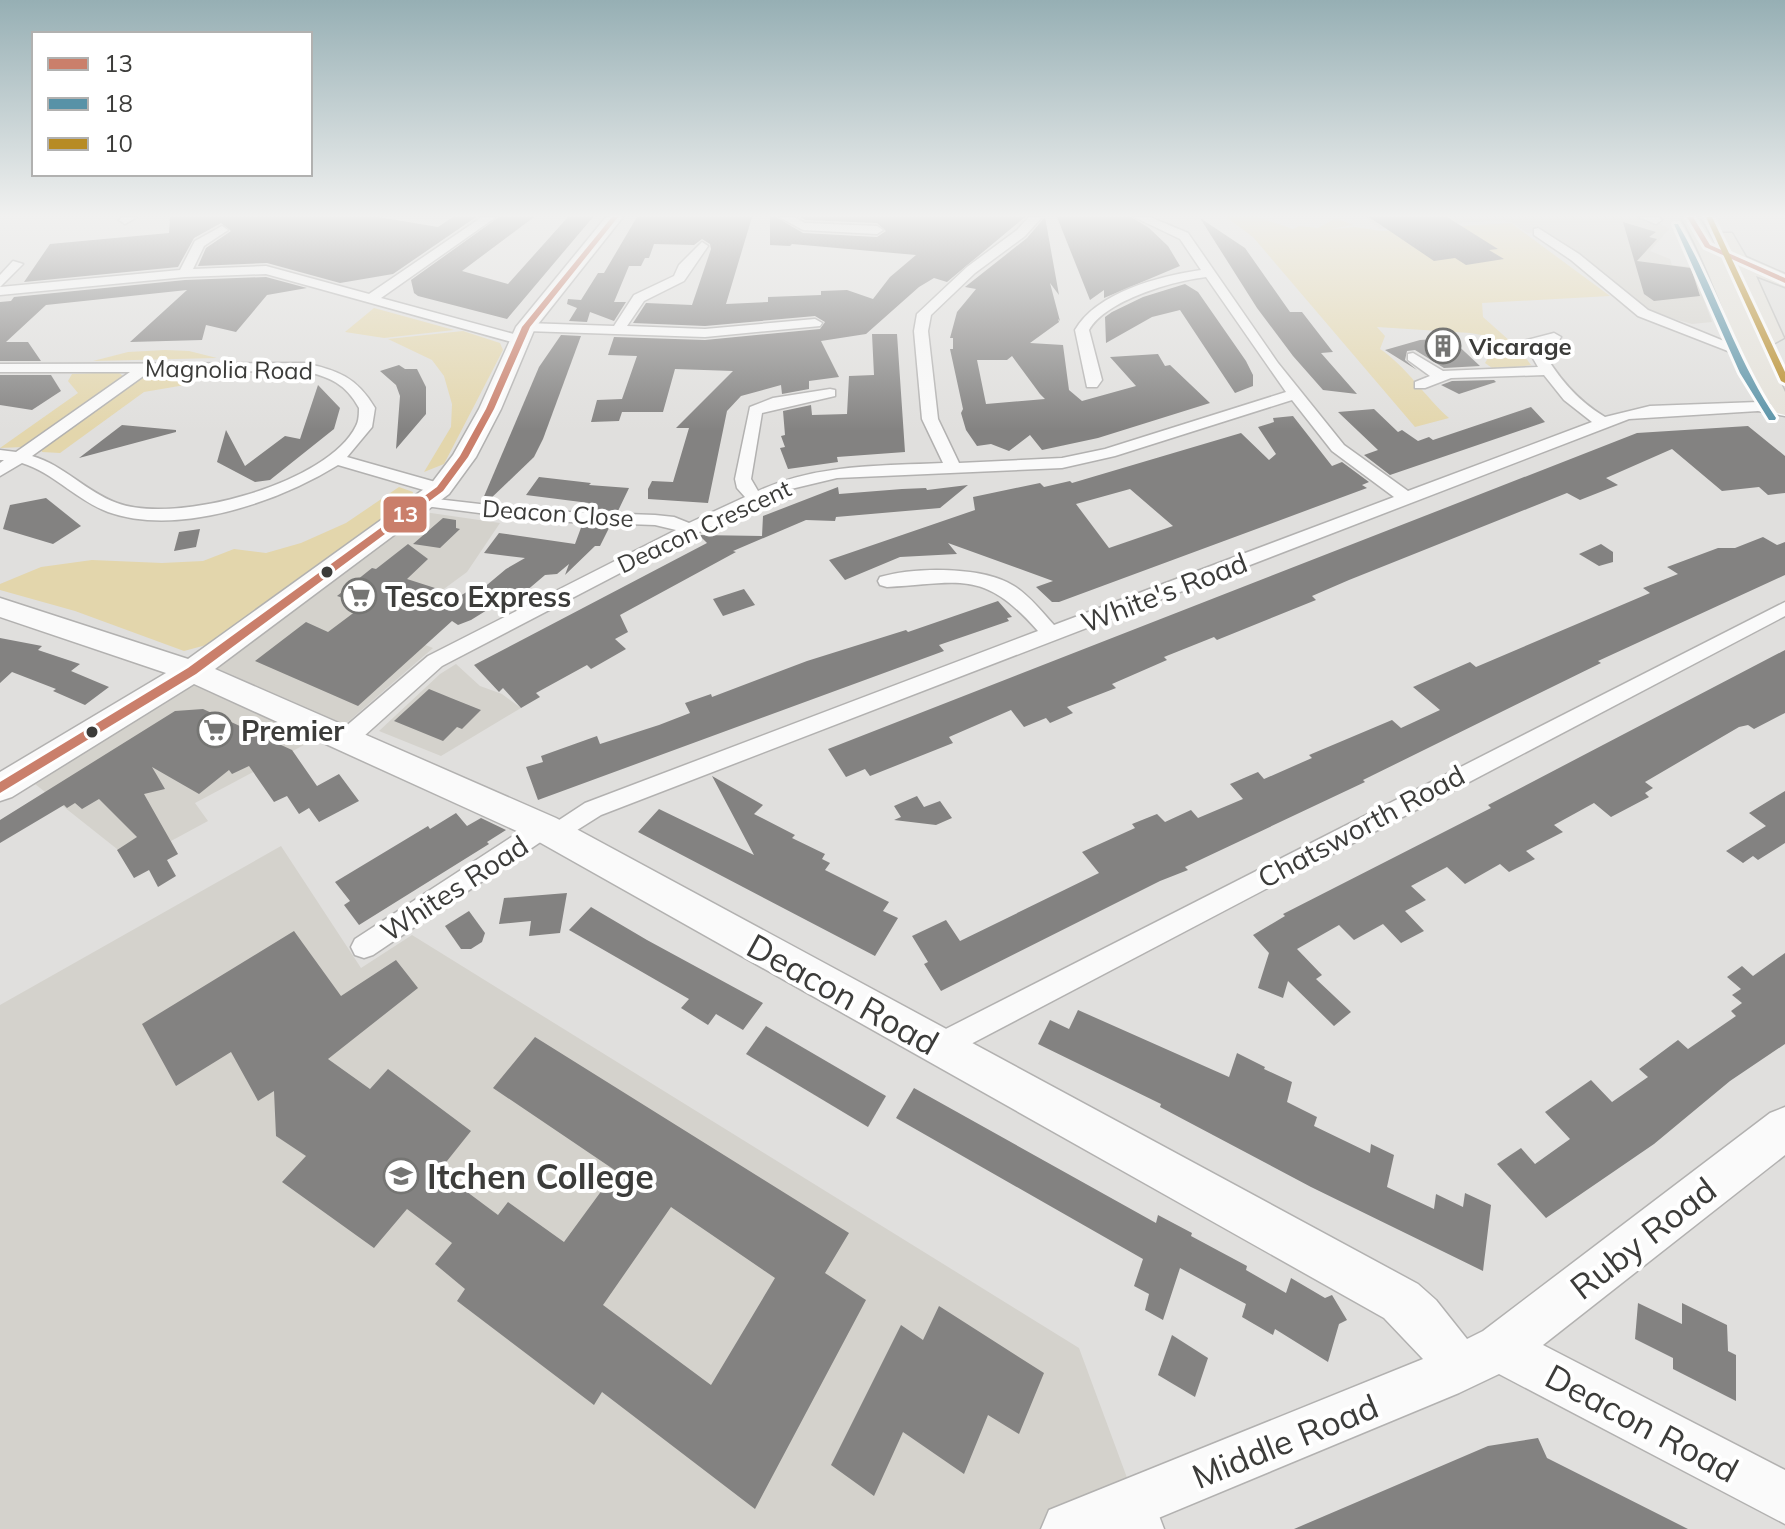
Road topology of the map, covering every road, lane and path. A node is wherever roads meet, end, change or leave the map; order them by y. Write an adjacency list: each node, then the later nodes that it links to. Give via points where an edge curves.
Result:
1 (27, 288): 12 (street)
2 (335, 288): 13 (street)
3 (386, 288): 13 (street)
4 (558, 288): 18 (street)
5 (658, 288): 16 (street, via 639,298)
6 (951, 288): 36 (street, via 922,322 930,419)
7 (1151, 288): 27 (street, via 1091,315 1083,324)
8 (1219, 288): 30 (street)
9 (1613, 288): 17 (street, via 1643,313)
10 (1726, 288): 15 (main road)
11 (1752, 288): 23 (main road)
12 (0, 291)
13 (372, 298): 18 (street)
14 (815, 323): 16 (street, via 705,333)
15 (1742, 326): 17 (street); 21 (main road)
16 (618, 330): 18 (street)
17 (1690, 331): 21 (street)
18 (523, 333): 38 (street, via 464,457)
19 (1554, 337): 25 (street, via 1530,341)
20 (1413, 357): 26 (street)
21 (1756, 357): 31 (main road)
22 (146, 367): 24 (street, Magnolia Road); 34 (street); 35 (street, Magnolia Road, via 304,367 349,380 367,408 364,427)
23 (1785, 367)
24 (0, 368)
25 (1545, 371): 26 (street); 32 (street, via 1578,409)
26 (1440, 376): 28 (street)
27 (1092, 384)
28 (1420, 385)
29 (830, 393): 39 (street, via 755,410 743,479)
30 (1294, 394): 36 (street, Deacon Crescent, via 1090,458); 40 (street, via 1346,457)
31 (1785, 411): 32 (street, White's Road, via 1783,419 1732,409 1637,411)
32 (1603, 422): 40 (street, White's Road)
33 (0, 455): 34 (street)
34 (22, 456): 35 (street, Magnolia Road, via 48,466 111,508 153,514 262,497 308,478); 37 (street)
35 (336, 459): 38 (street)
36 (954, 470): 39 (street, Deacon Crescent, via 837,473)
37 (0, 471)
38 (433, 495): 41 (street, Deacon Close, via 541,516 665,521); 46 (street)
39 (755, 497): 41 (street, Deacon Crescent)
40 (1407, 498): 45 (street, White's Road)
41 (689, 530): 47 (street, Deacon Crescent, via 435,661)
42 (887, 581): 45 (street, via 970,579 997,584)
43 (0, 607): 46 (street, Deacon Road)
44 (1785, 608): 51 (street, Chatsworth Road)
45 (1052, 635): 49 (street, White's Road, via 593,809)
46 (192, 671): 47 (street, Deacon Road); 48 (street)
47 (346, 739): 49 (street, Deacon Road)
48 (0, 788)
49 (550, 831): 50 (street, Whites Road); 51 (street, Deacon Road)
50 (364, 947)
51 (938, 1047): 53 (street, Deacon Road, via 1401,1301)
52 (1785, 1128): 53 (street, Ruby Road, via 1569,1296)
53 (1480, 1358): 54 (street, Deacon Road); 55 (street, Middle Road)
54 (1785, 1498)
55 (1141, 1516): 56 (street, Middle Road)
56 (1068, 1529)

